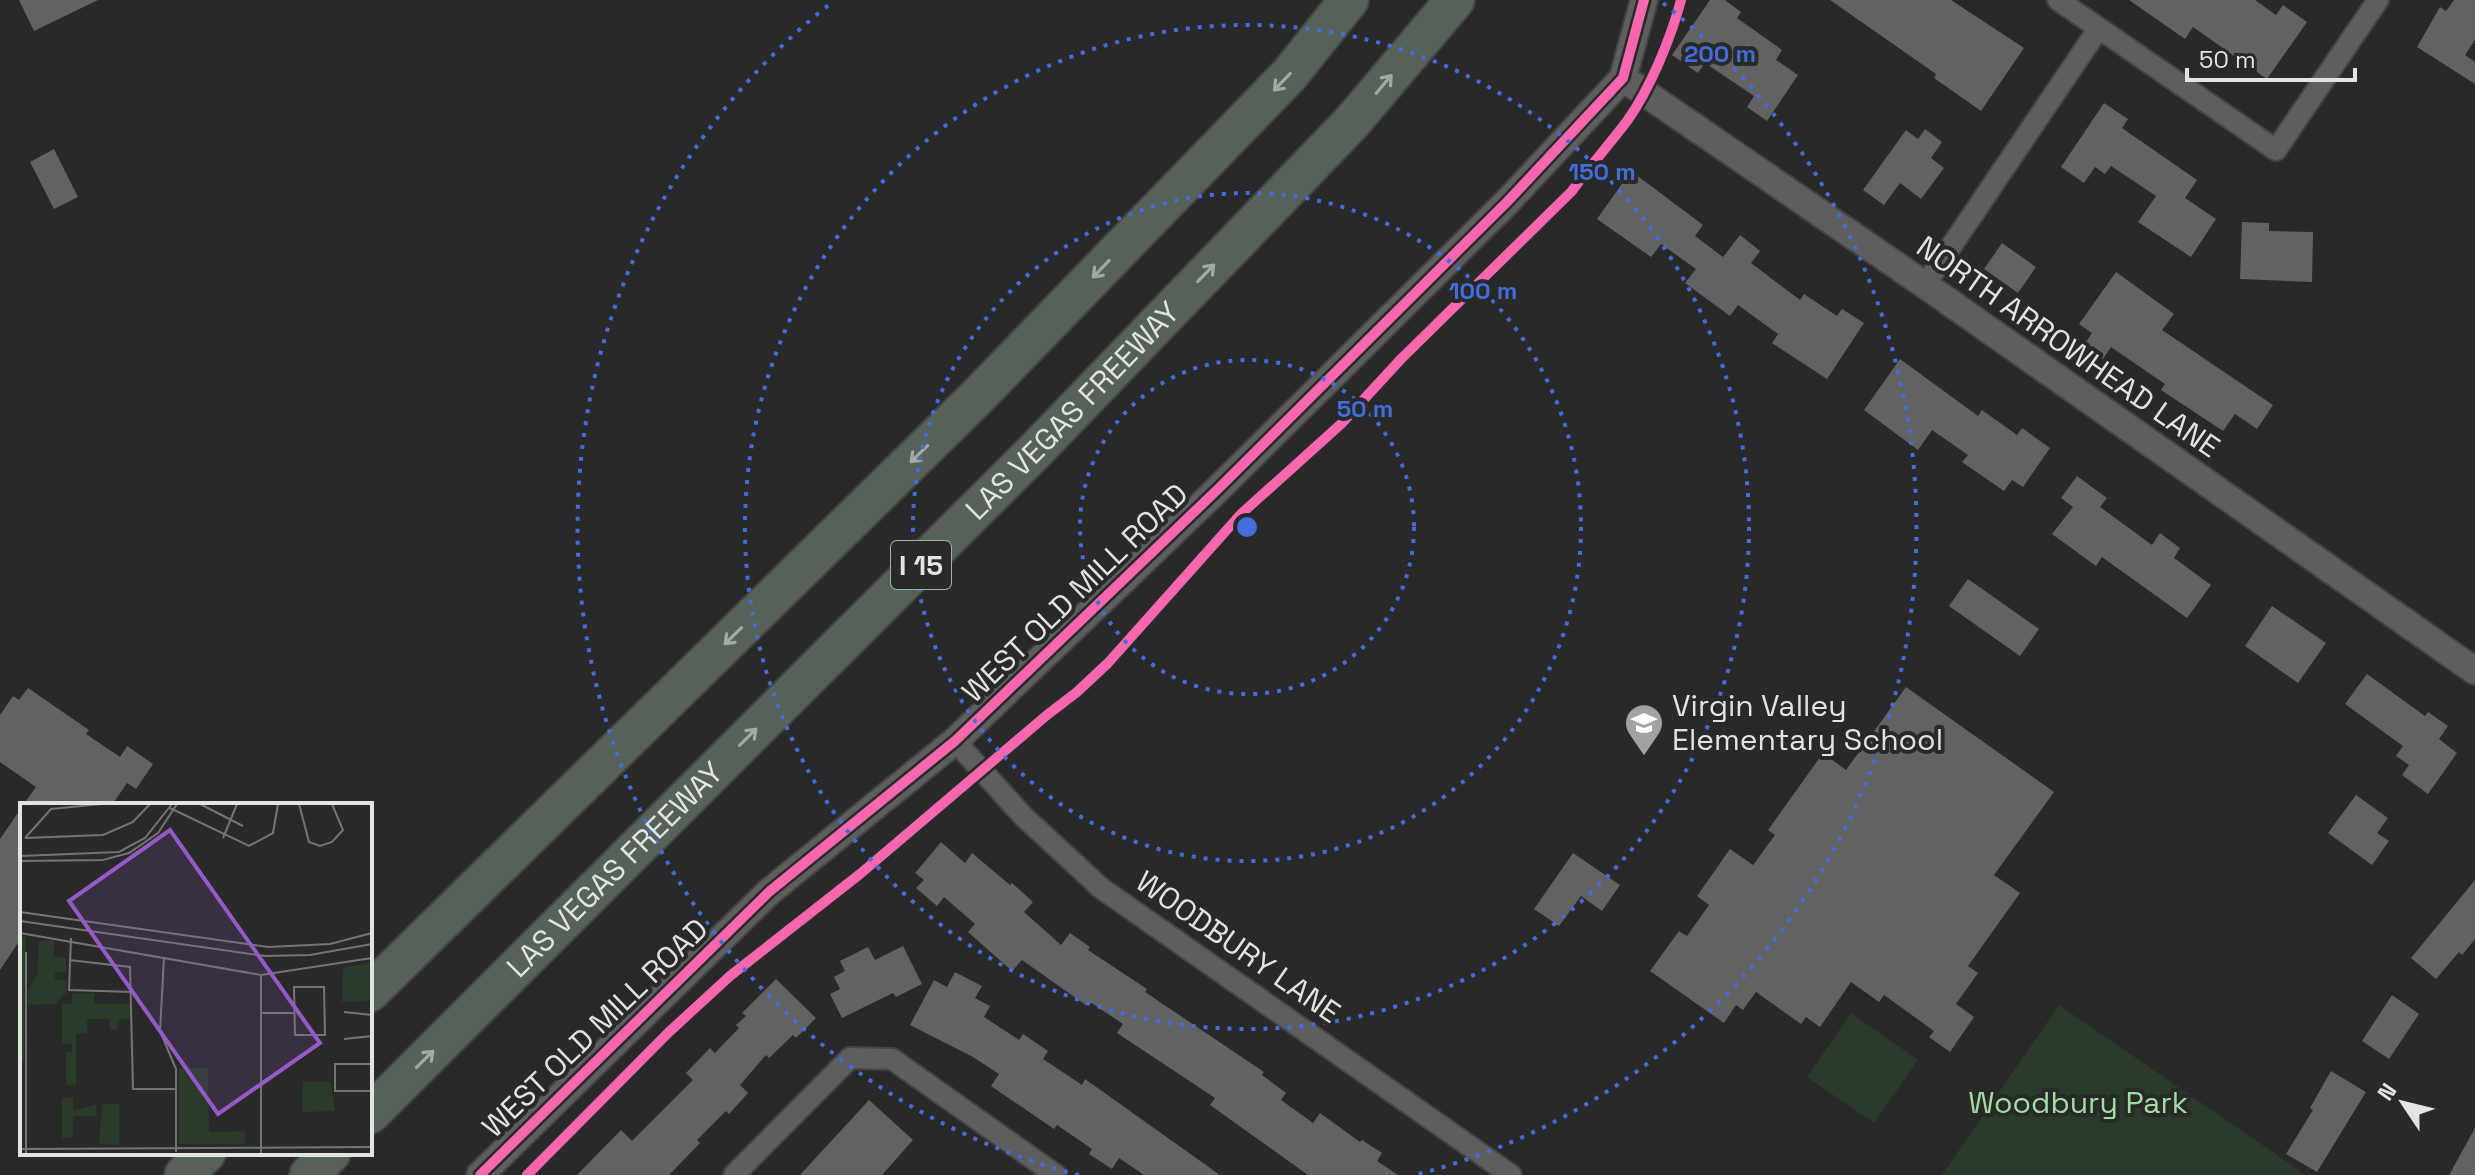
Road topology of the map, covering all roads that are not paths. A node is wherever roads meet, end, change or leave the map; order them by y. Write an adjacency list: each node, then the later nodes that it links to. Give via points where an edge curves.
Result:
1 (1349, 0): 11 (highway, I 15, one-way to 11, via 1290,74 977,397)
2 (1455, 0): 12 (highway, LAS VEGAS FREEWAY / I 15, one-way to 2, via 1036,450 1352,122)
3 (1644, 0): 7 (street, WEST OLD MILL ROAD)
4 (2058, 0): 6 (street)
5 (2378, 0): 6 (street, via 2276,150)
6 (2099, 28): 8 (street)
7 (1623, 78): 8 (street, NORTH ARROWHEAD LANE); 10 (street, WEST OLD MILL ROAD, via 1360,349)
8 (1925, 285): 9 (street, NORTH ARROWHEAD LANE)
9 (2475, 671)
10 (955, 741): 17 (street, WEST OLD MILL ROAD, via 770,891); 20 (street, WOODBURY LANE, via 1023,816 1101,888)
11 (372, 990)
12 (372, 1112)
13 (204, 1155): 15 (highway)
14 (329, 1155): 16 (highway)
15 (184, 1175)
16 (309, 1175)
17 (480, 1175)
18 (734, 1175): 19 (street, via 850,1058 892,1059)
19 (1056, 1175)
20 (1511, 1175)

